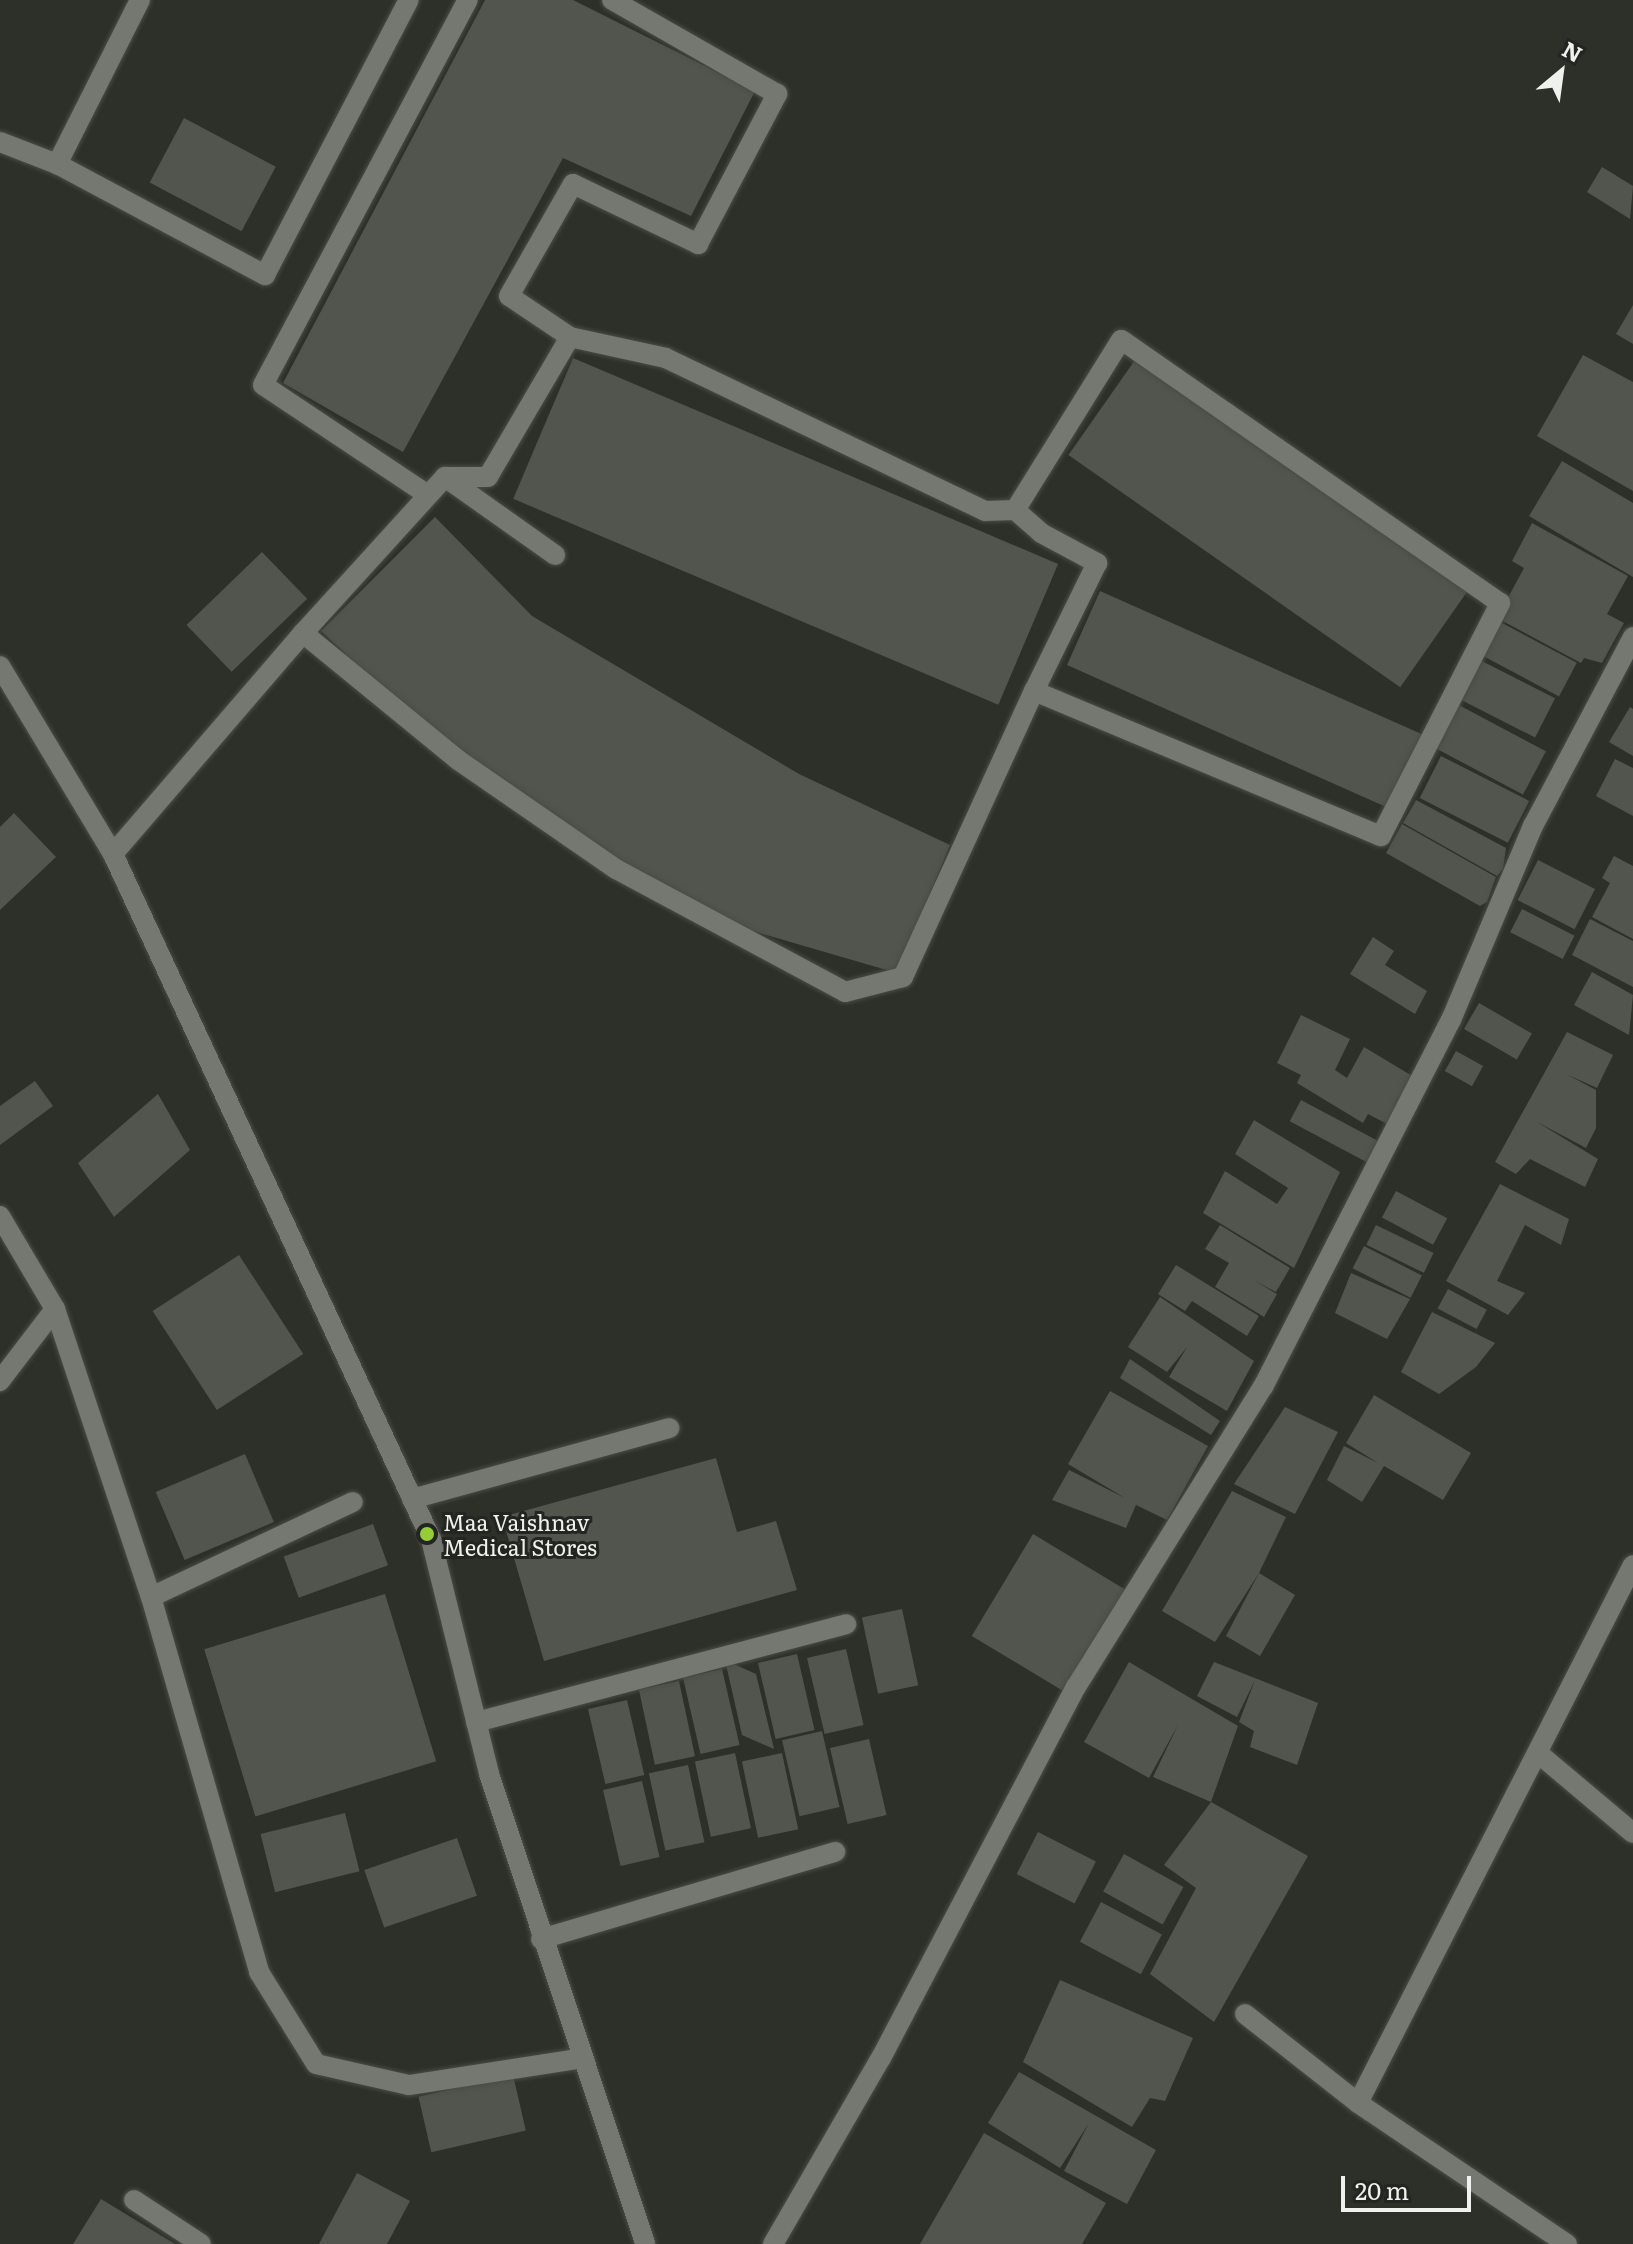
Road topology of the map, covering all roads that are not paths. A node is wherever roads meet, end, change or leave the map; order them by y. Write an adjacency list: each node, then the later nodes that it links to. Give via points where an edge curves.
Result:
1 (140, 0): 6 (street)
2 (409, 0): 6 (street, via 265,275)
3 (468, 0): 9 (street, via 263,385)
4 (612, 0): 7 (street, via 777,94 698,244 573,184 509,296)
5 (0, 142): 6 (street)
6 (57, 164)
7 (570, 337): 8 (street, via 488,477); 10 (street, via 666,358 985,511)
8 (445, 477): 9 (street); 11 (street)
9 (428, 495): 12 (street)
10 (1015, 510): 15 (street, via 1041,533 1097,563); 15 (street, via 1121,340 1500,603 1381,836)
11 (555, 555)
12 (303, 633): 15 (street, via 458,760 616,869 845,992 903,977); 16 (street)
13 (1633, 637): 37 (street, via 1533,826 1451,1020 1263,1387 1076,1687 881,2058)
14 (0, 666): 16 (street)
15 (1034, 691)
16 (113, 854): 21 (street)
17 (0, 1216): 18 (street)
18 (55, 1309): 19 (street); 24 (street)
19 (0, 1381)
20 (669, 1428): 21 (street)
21 (412, 1499): 26 (street, via 431,1539)
22 (353, 1502): 24 (street)
23 (1633, 1565): 27 (street)
24 (151, 1597): 32 (street, via 259,1972 316,2064 409,2085)
25 (846, 1624): 26 (street)
26 (476, 1722): 30 (street)
27 (1538, 1753): 28 (street); 33 (street)
28 (1633, 1833)
29 (835, 1852): 30 (street)
30 (541, 1939): 32 (street)
31 (1245, 2014): 33 (street)
32 (583, 2058): 36 (street)
33 (1358, 2103): 38 (street)
34 (134, 2200): 35 (street)
35 (201, 2244)
36 (645, 2244)
37 (773, 2244)
38 (1567, 2244)

